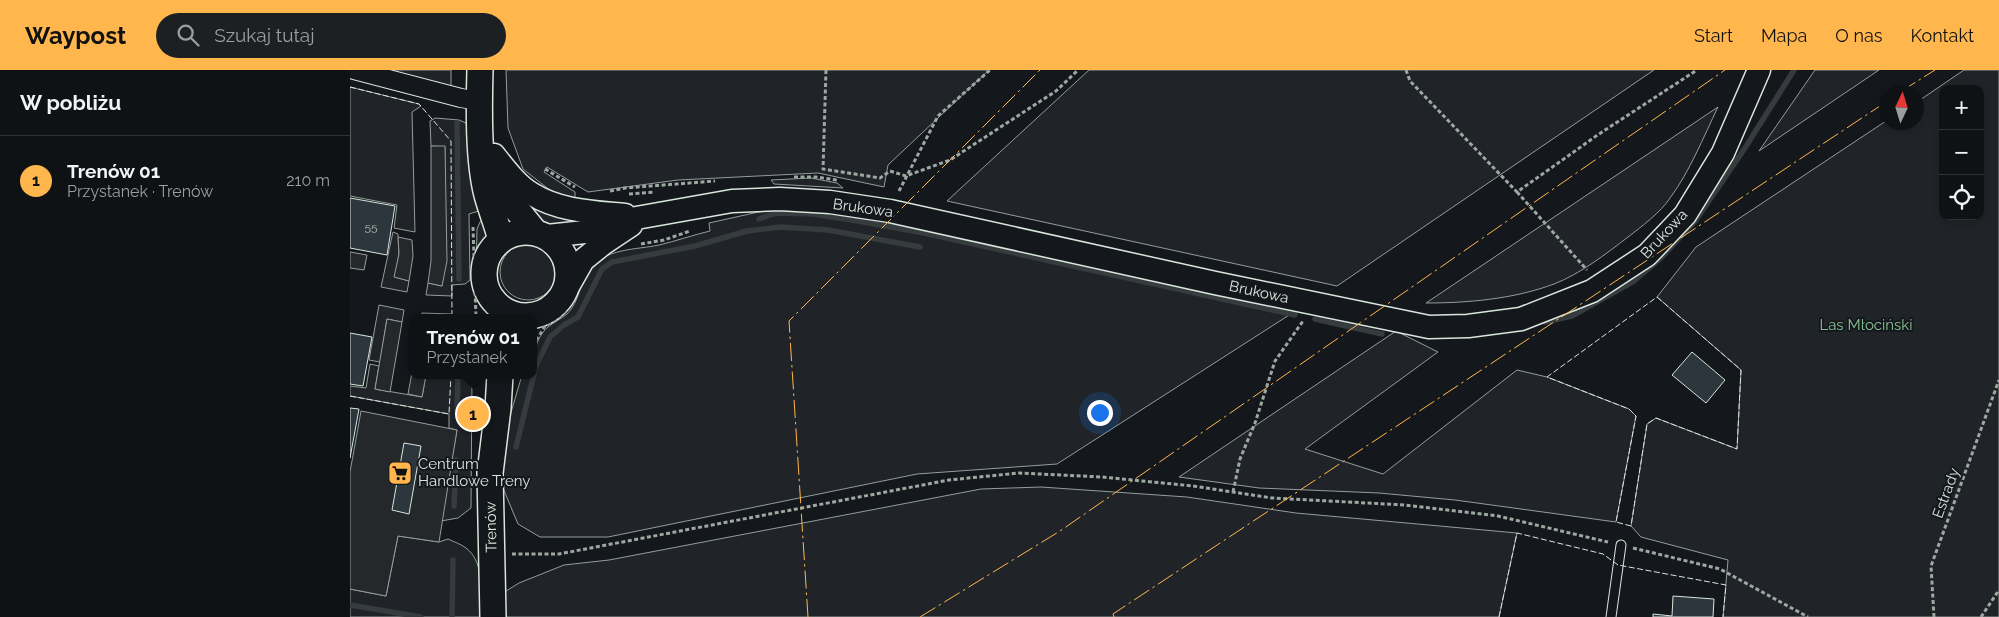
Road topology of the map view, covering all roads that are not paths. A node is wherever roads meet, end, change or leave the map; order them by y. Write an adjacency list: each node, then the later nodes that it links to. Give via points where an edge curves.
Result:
1 (354, 70): 4 (street)
2 (480, 70): 4 (main road)
3 (1759, 70): 6 (street, Brukowa, via 1723,153 1685,215 1647,255 1592,291 1521,319 1468,326 1429,327 890,211 830,202 732,201)
4 (479, 101): 5 (main road)
5 (481, 140): 6 (street, via 531,194 574,210); 7 (main road, via 514,206); 8 (main road, via 487,194)
6 (643, 217): 7 (street, Brukowa, via 585,232); 9 (street, Brukowa, via 583,260)
7 (541, 234): 8 (main road, via 515,233); 9 (main road, via 557,244 564,254 569,272)
8 (501, 240): 10 (main road, via 488,255 484,275 490,295)
9 (566, 290): 11 (main road, via 558,302)
10 (504, 314)
11 (537, 315)
12 (500, 379): 14 (main road, Trenów)
13 (509, 379): 14 (main road, Trenów)
14 (498, 408): 16 (main road, Trenów, via 490,473)
15 (1621, 545): 17 (lane)
16 (492, 617)
17 (1611, 617)

